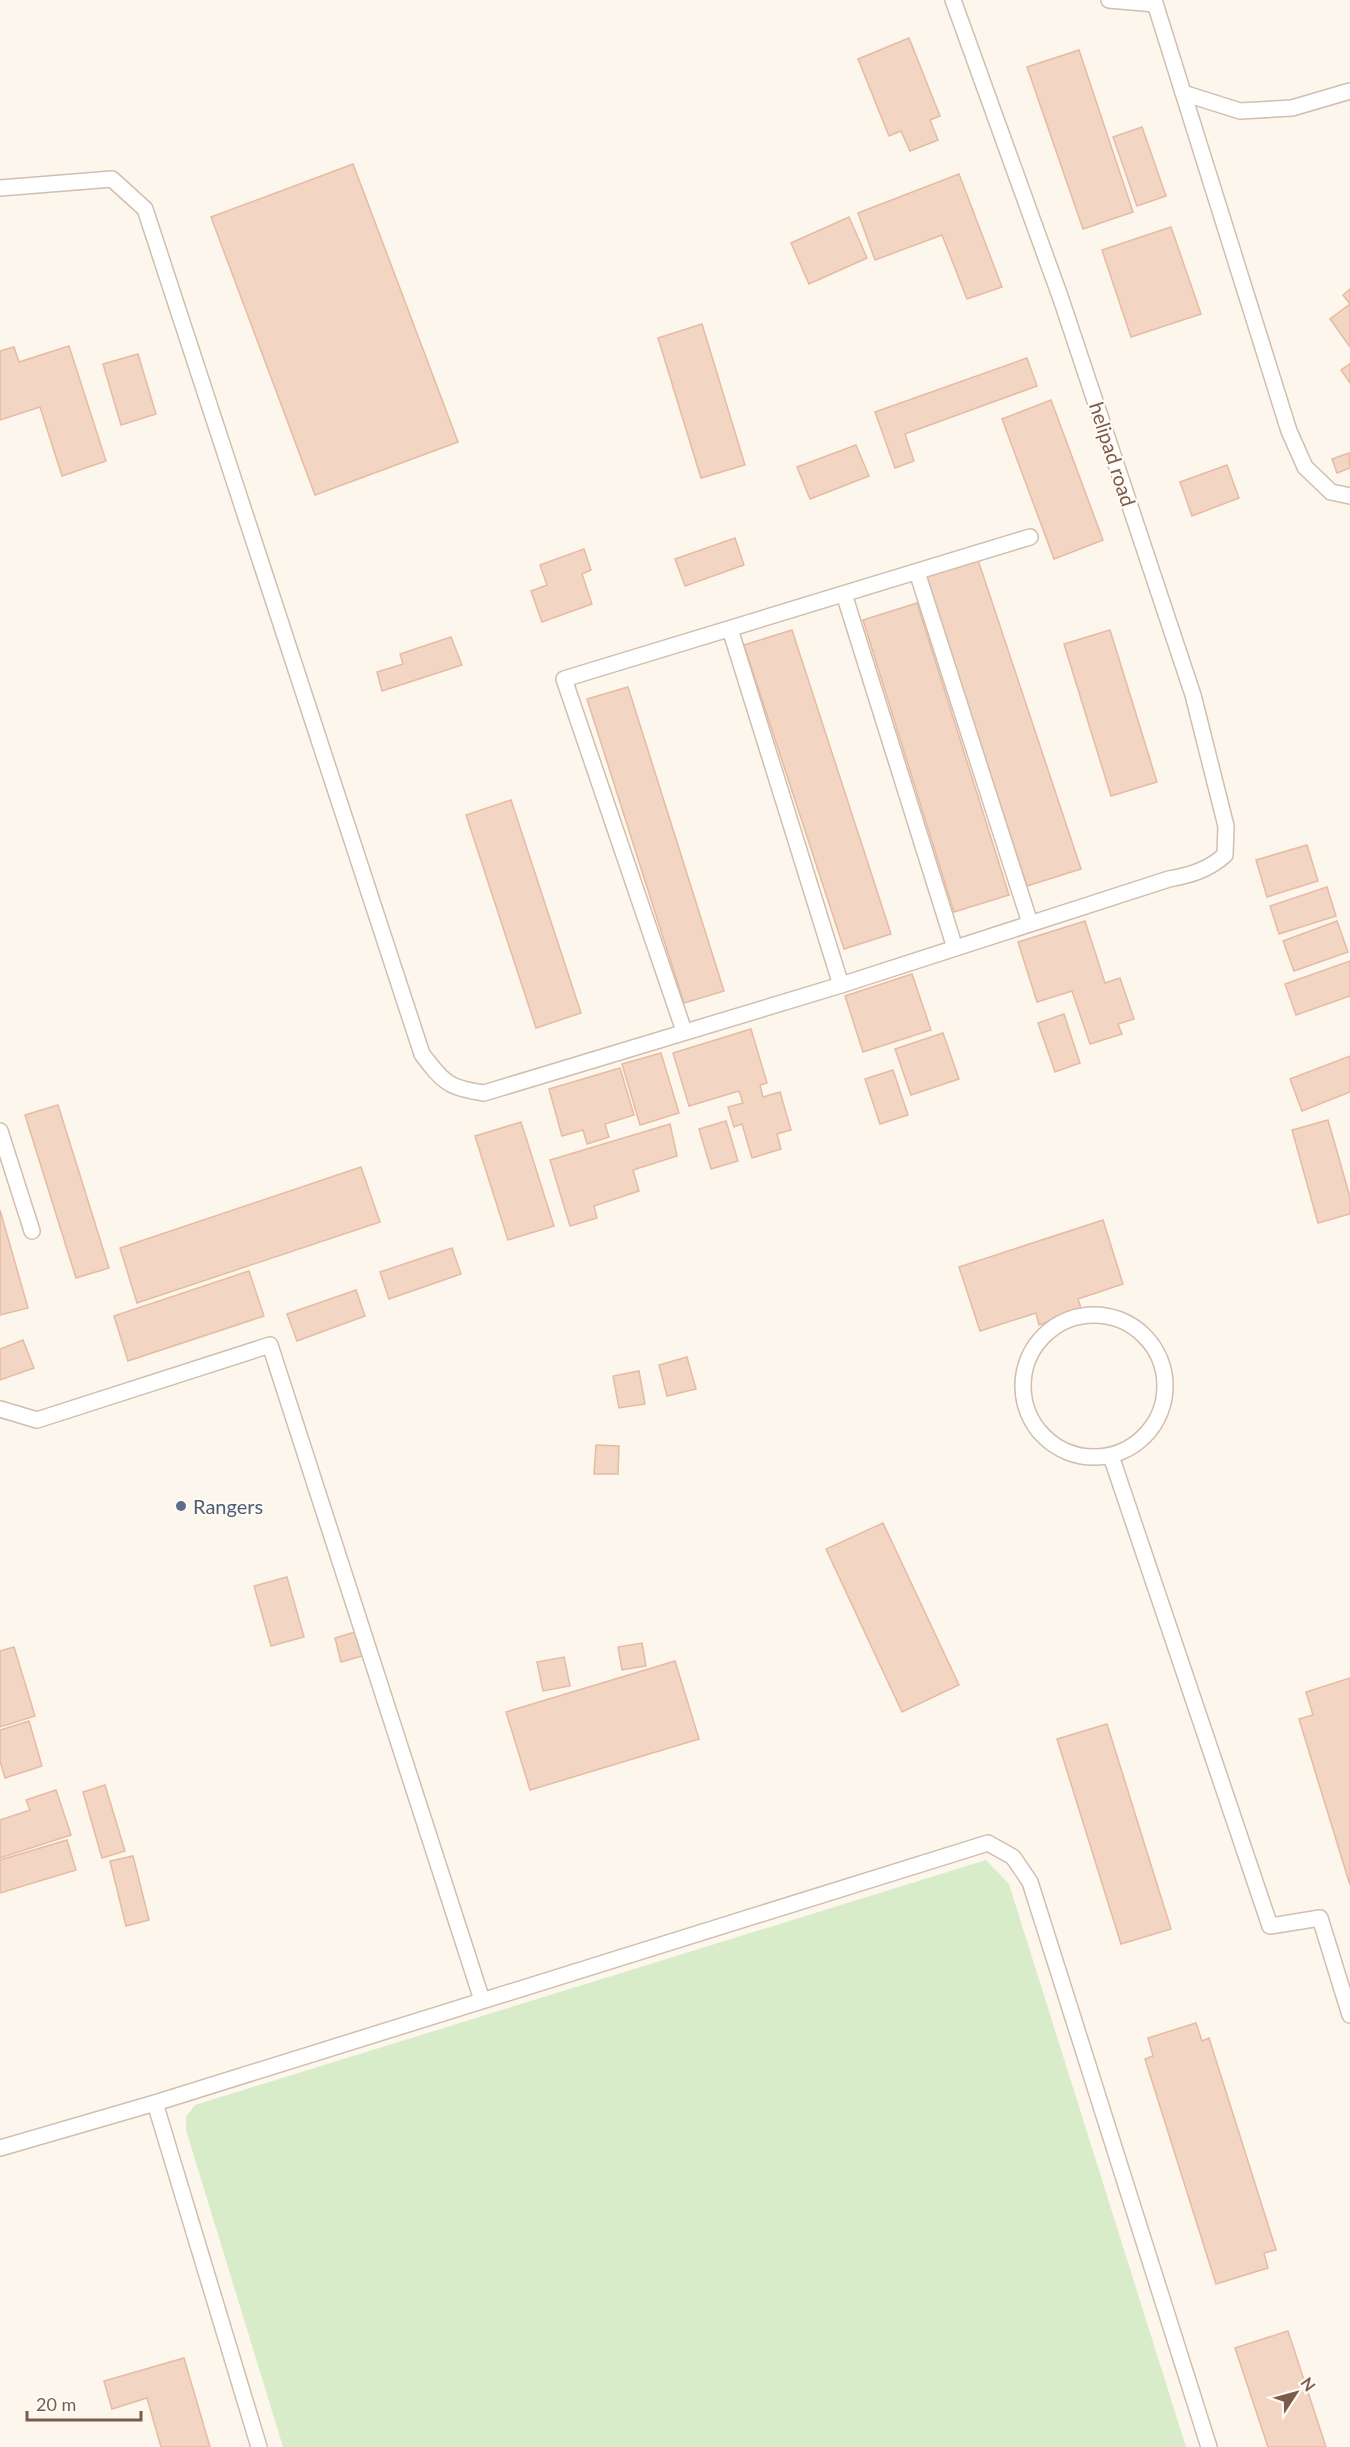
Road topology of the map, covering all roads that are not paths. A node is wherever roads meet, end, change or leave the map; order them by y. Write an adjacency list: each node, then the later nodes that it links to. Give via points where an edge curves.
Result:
1 (953, 0): 12 (lane, helipad road, via 1061,299 1193,695 1226,826 1225,855 1211,867)
2 (1109, 0): 3 (lane)
3 (1155, 2): 5 (lane)
4 (1350, 91): 5 (lane, via 1292,108 1239,111)
5 (1183, 93): 7 (lane, via 1288,430 1305,467 1330,492)
6 (0, 188): 15 (lane, helipad road, via 112,179 145,209 422,1054 438,1077 459,1089 484,1093)
7 (1350, 496)
8 (1030, 537): 9 (lane)
9 (916, 572): 10 (lane); 12 (lane)
10 (844, 594): 11 (lane); 13 (lane)
11 (730, 629): 14 (lane); 15 (lane, via 564,679)
12 (1030, 923): 13 (lane, helipad road)
13 (956, 948): 14 (lane, helipad road)
14 (841, 985): 15 (lane, helipad road)
15 (684, 1031)
16 (0, 1131): 17 (lane)
17 (32, 1231)
18 (0, 1409): 20 (lane, via 37,1420 270,1345)
19 (1111, 1456): 19 (lane, via 1086,1458 1062,1450 1043,1435 1029,1414 1023,1392 1033,1350 1047,1332 1088,1315 1111,1317 1149,1340 1160,1359 1166,1383 1163,1408 1151,1430 1133,1447); 21 (lane, via 1270,1926 1320,1918)
20 (482, 2000): 22 (lane); 25 (lane, via 987,1843 1013,1857 1030,1882)
21 (1350, 2015)
22 (155, 2103): 23 (lane); 24 (lane)
23 (0, 2148)
24 (259, 2447)
25 (1209, 2447)

